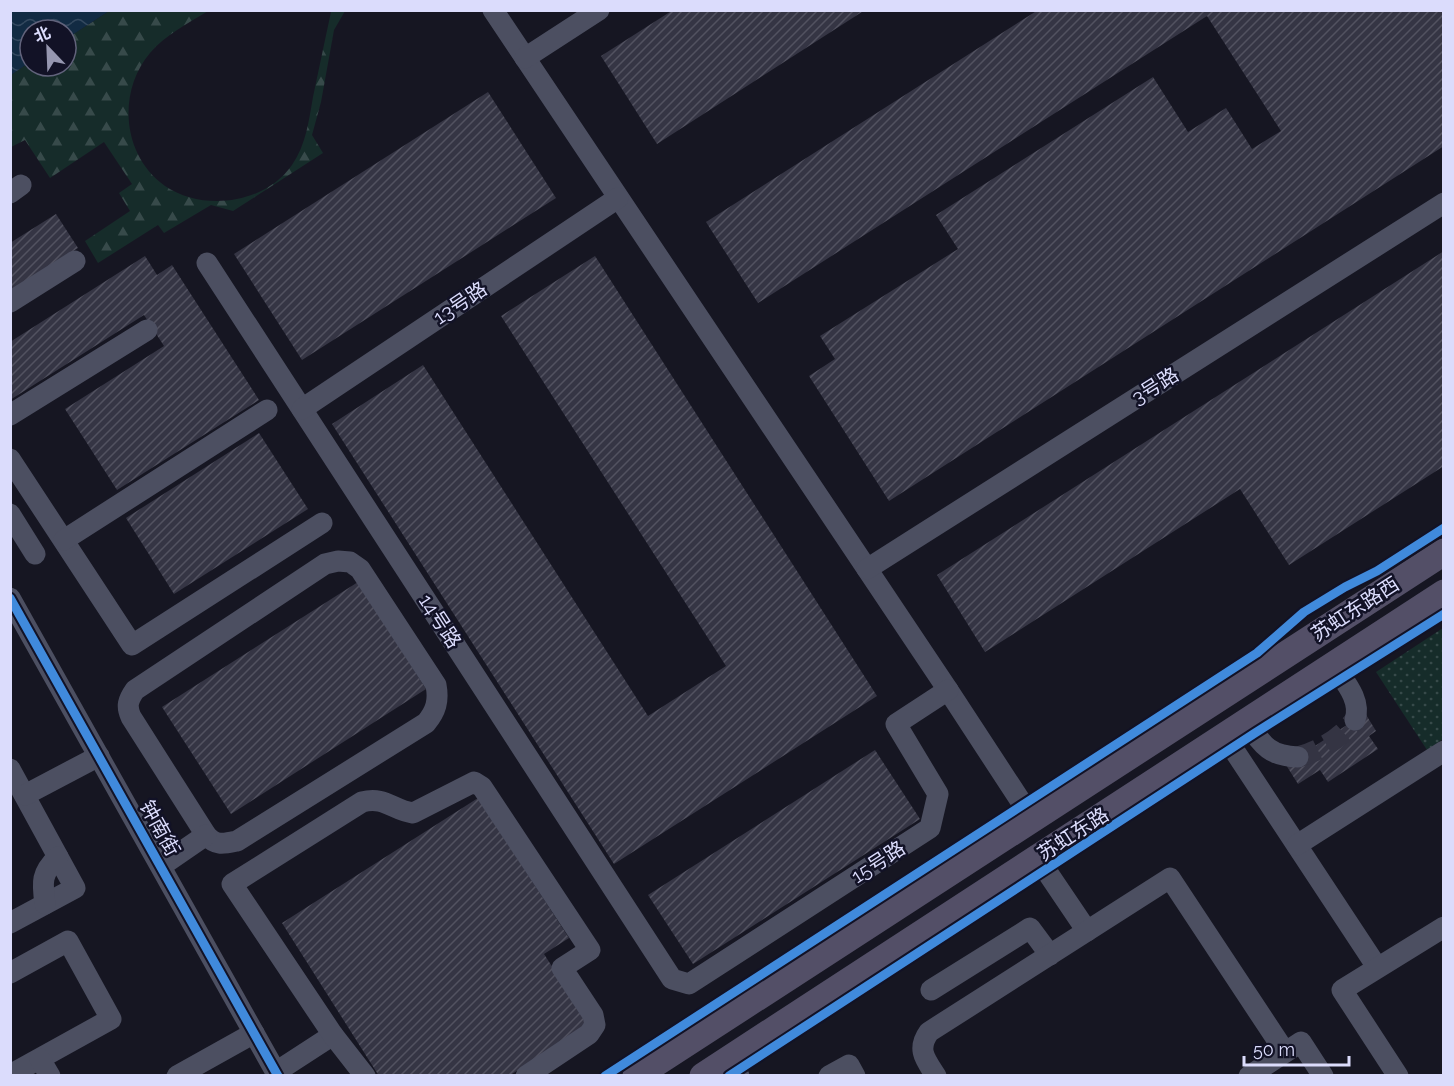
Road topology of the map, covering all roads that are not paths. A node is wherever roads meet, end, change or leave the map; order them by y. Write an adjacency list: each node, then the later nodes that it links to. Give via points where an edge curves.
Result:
1 (493, 10): 3 (street)
2 (599, 10): 3 (street)
3 (525, 58): 4 (street)
4 (618, 198): 10 (street, 13号路); 19 (street)
5 (1443, 202): 19 (street, 3号路)
6 (75, 261): 8 (street)
7 (207, 263): 10 (street, 14号路)
8 (10, 302)
9 (147, 330): 12 (street)
10 (302, 409): 45 (street, 14号路)
11 (267, 410): 16 (street)
12 (10, 415)
13 (14, 474): 16 (street)
14 (10, 514): 18 (street)
15 (322, 523): 16 (street, via 132,645)
16 (64, 540)
17 (1443, 552): 23 (main road, 苏虹东路西)
18 (35, 554)
19 (867, 569): 24 (street)
20 (1443, 592): 22 (main road, 苏虹东路)
21 (10, 598): 28 (street, 钟南街)
22 (1333, 664): 25 (street, via 1356,703); 26 (main road, 苏虹东路)
23 (1266, 666): 32 (main road, 苏虹东路)
24 (948, 690): 32 (street); 45 (street, 15号路, via 896,724 938,794 930,828 689,984)
25 (1355, 720)
26 (1235, 728): 29 (street, via 1273,752); 34 (street); 36 (main road, 苏虹东路)
27 (1443, 751): 34 (street)
28 (99, 756): 31 (street); 37 (street, 钟南街)
29 (1298, 757)
30 (10, 769): 31 (street)
31 (25, 795): 35 (street)
32 (1031, 817): 58 (main road, 苏虹东路)
33 (206, 835): 33 (street, via 213,843 237,841 426,723 434,713 436,685 360,568 350,562 325,564 135,690 129,699 131,717); 37 (street)
34 (1297, 845): 43 (street)
35 (58, 857): 38 (street, via 43,878); 38 (street, via 75,888)
36 (1037, 857): 41 (street); 51 (main road, 苏虹东路)
37 (160, 866): 47 (street, 钟南街)
38 (45, 904): 39 (street)
39 (10, 923)
40 (1443, 927): 43 (street)
41 (1087, 931): 42 (street); 49 (street, via 1170,878)
42 (1050, 955): 46 (street, via 1030,928); 62 (street, via 929,1032 922,1051)
43 (1377, 967): 65 (street, via 1342,990)
44 (10, 974): 50 (street, via 68,941 111,1019)
45 (672, 979)
46 (931, 990)
47 (254, 1033): 53 (street, 钟南街); 55 (street)
48 (333, 1035): 52 (street, via 232,884 362,801 384,801 413,813 474,782 482,787 590,950 561,968 593,1015 594,1025); 53 (street); 56 (street)
49 (1285, 1052): 63 (street); 64 (street, via 1301,1042)
50 (45, 1067): 54 (street)
51 (734, 1067): 59 (main road, 苏虹东路)
52 (553, 1068): 57 (street)
53 (277, 1074)
54 (10, 1075)
55 (179, 1075)
56 (365, 1076)
57 (526, 1076)
58 (636, 1076)
59 (703, 1076)
60 (829, 1076): 61 (street, via 849,1065)
61 (855, 1076)
62 (936, 1076)
63 (1249, 1076)
64 (1323, 1076)
65 (1398, 1076)

